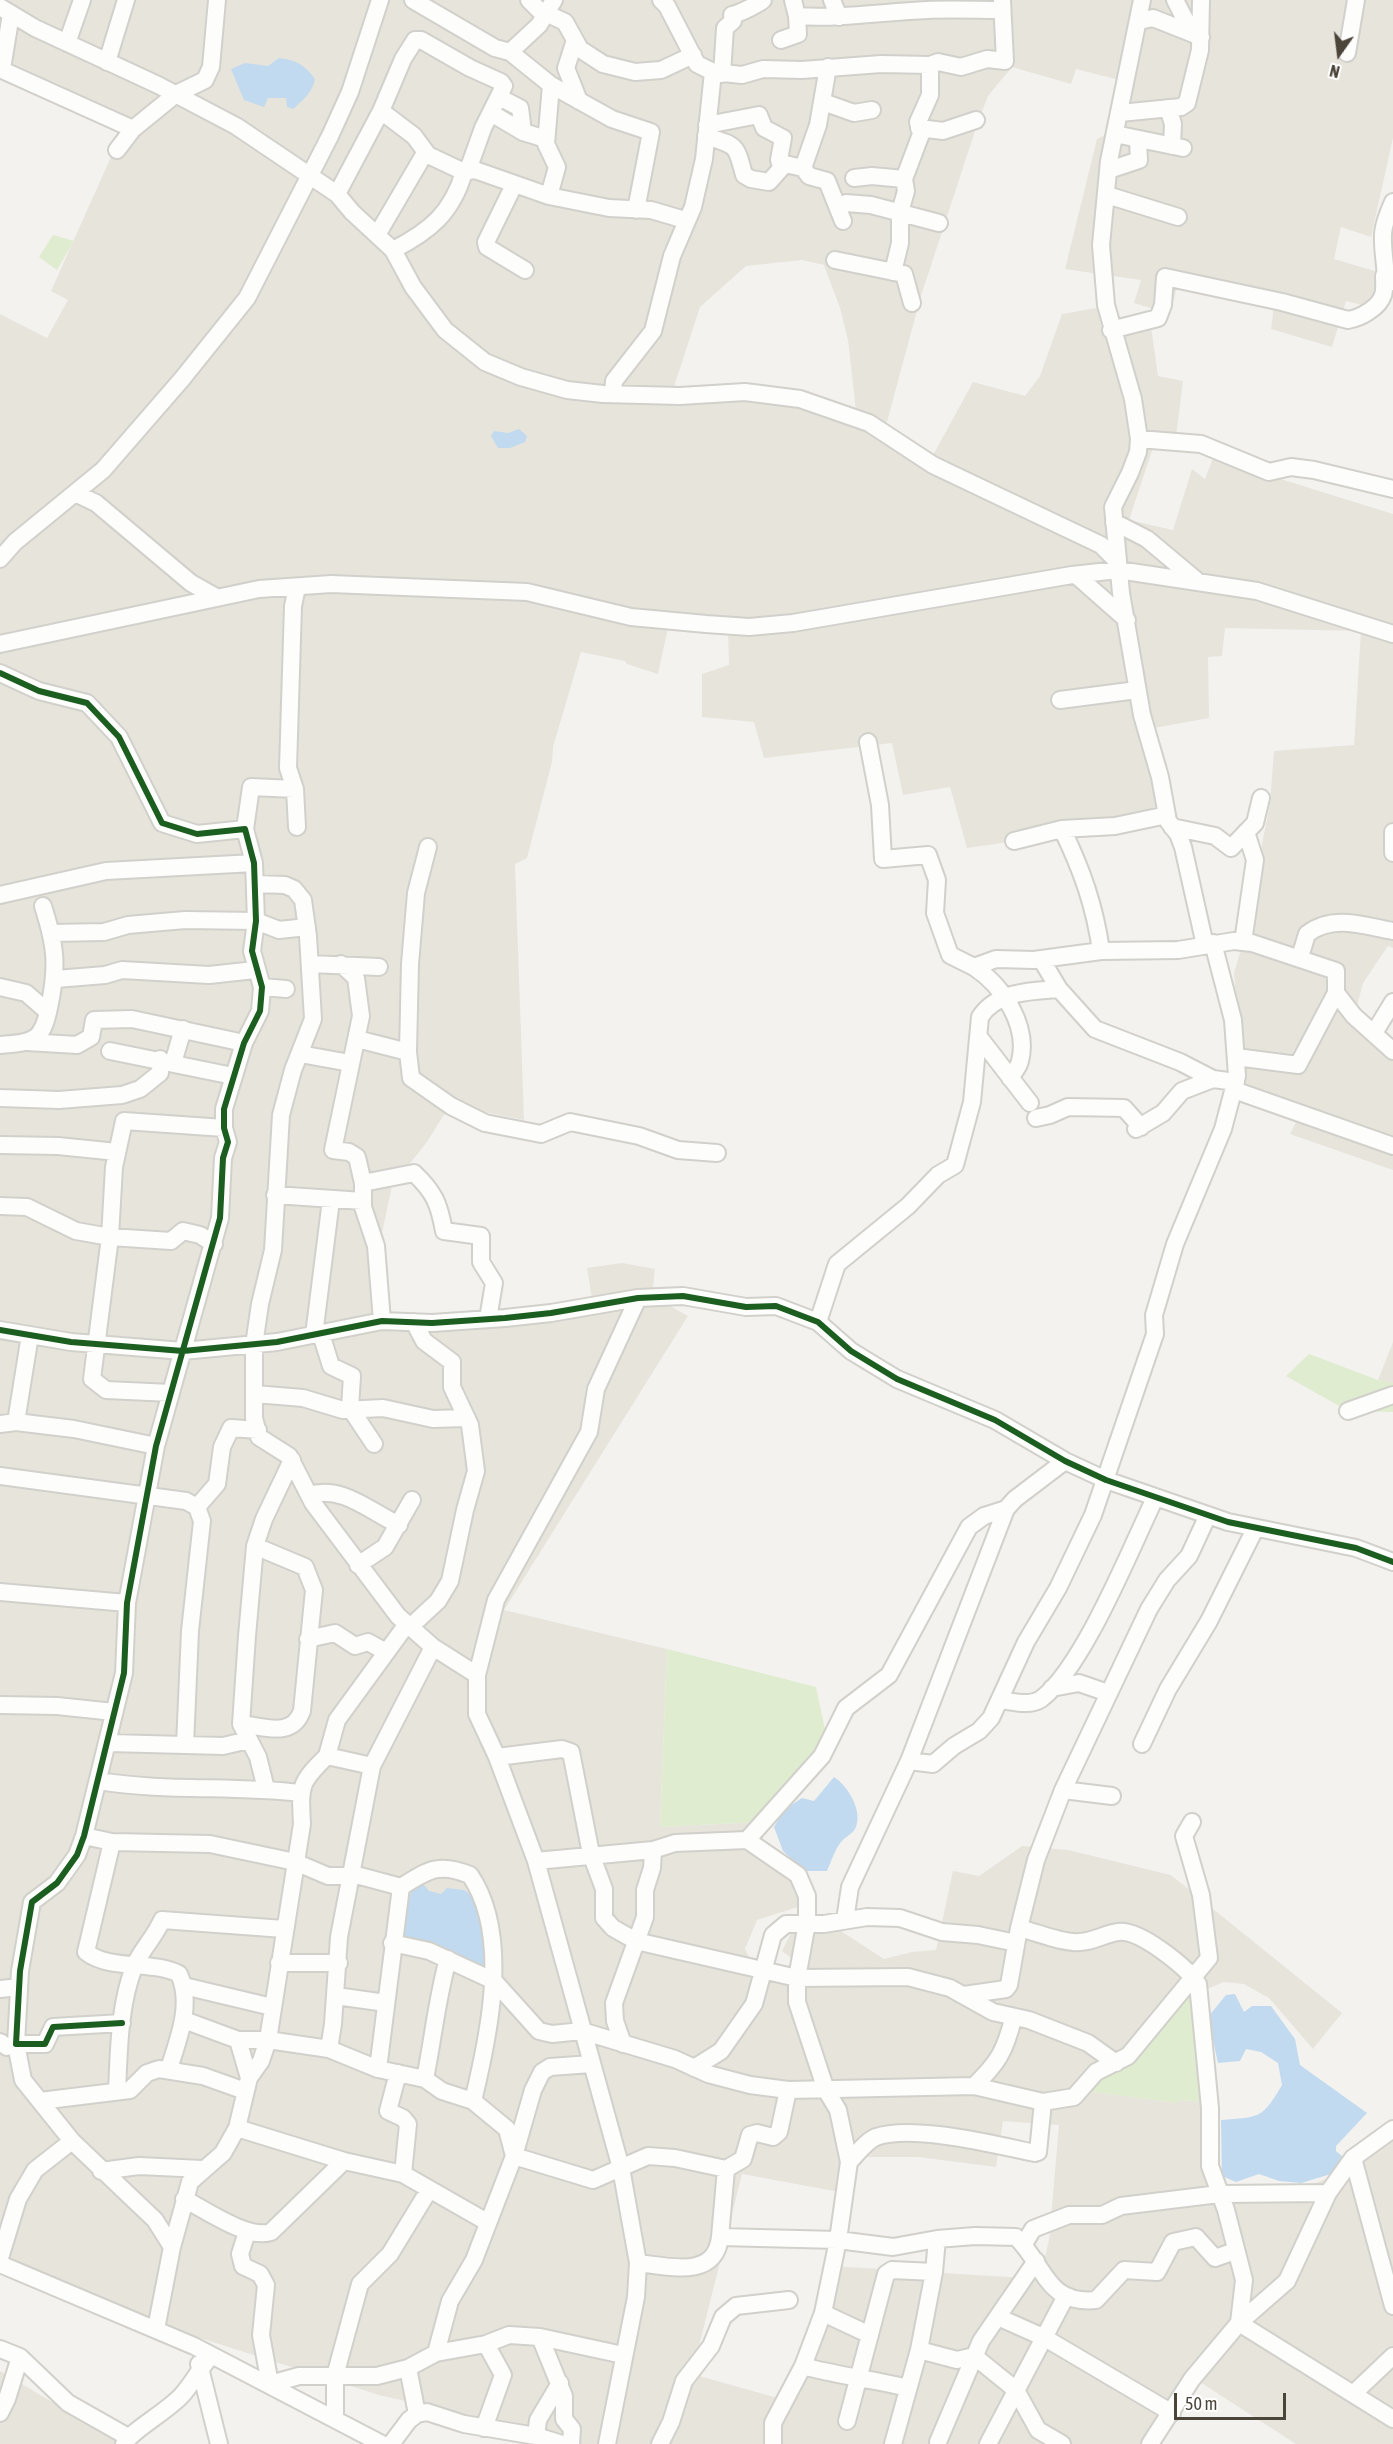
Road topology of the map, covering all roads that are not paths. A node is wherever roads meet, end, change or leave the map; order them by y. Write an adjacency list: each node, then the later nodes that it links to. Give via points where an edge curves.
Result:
1 (82, 0): 24 (street)
2 (126, 0): 28 (street)
3 (217, 0): 34 (street, via 209,74 205,80)
4 (380, 0): 57 (street, via 350,92)
5 (413, 0): 25 (street, via 495,48)
6 (529, 0): 16 (street)
7 (661, 0): 27 (street)
8 (763, 0): 32 (street, via 732,15 733,21 725,28)
9 (832, 0): 19 (street)
10 (1142, 0): 20 (street)
11 (1175, 0): 21 (street)
12 (1201, 0): 21 (street)
13 (1356, 0): 26 (street)
14 (937, 5): 15 (street); 19 (street)
15 (1002, 5): 29 (street, via 1005,61 987,59 961,67 938,62)
16 (550, 7): 22 (street); 25 (street, via 539,25)
17 (795, 8): 19 (street); 23 (street, via 798,34)
18 (6, 11): 24 (street); 31 (street)
19 (839, 18)
20 (1139, 21): 21 (street, via 1153,18); 42 (street)
21 (1197, 35): 38 (street, via 1187,104)
22 (575, 39): 27 (street, via 580,49 603,64 635,72 661,70); 36 (street, via 566,68)
23 (781, 40)
24 (67, 43): 28 (street)
25 (510, 52): 33 (street)
26 (1347, 53)
27 (693, 56): 32 (street, via 703,69)
28 (107, 62): 34 (street)
29 (930, 65): 30 (street); 44 (street, via 930,95)
30 (828, 67): 32 (street, via 763,69 742,75); 37 (street)
31 (1, 69): 45 (street)
32 (718, 73): 46 (street)
33 (551, 85): 36 (street); 49 (street)
34 (176, 94): 45 (street); 57 (street, via 246,132)
35 (499, 97): 40 (street, via 504,86 501,82 418,39 403,59); 41 (street); 47 (street, via 520,108)
36 (579, 101): 66 (street, via 612,119 651,132)
37 (823, 102): 39 (street, via 854,113); 54 (street)
38 (1168, 108): 42 (street); 50 (street, via 1178,147)
39 (872, 110)
40 (381, 111): 52 (street, via 414,136); 61 (street)
41 (491, 113): 47 (street); 56 (street)
42 (1120, 113): 48 (street)
43 (976, 120): 44 (street, via 943,131)
44 (919, 128): 59 (street, via 921,134)
45 (133, 129): 51 (street)
46 (707, 131): 53 (street, via 738,150 744,175 751,179 769,182); 53 (street, via 759,115 764,128 783,138); 69 (street, via 693,207)
47 (523, 132): 49 (street)
48 (1115, 134): 50 (street); 55 (street)
49 (546, 139): 63 (street, via 549,155 557,167)
50 (1138, 141): 55 (street, via 1139,160)
51 (117, 150)
52 (425, 153): 56 (street); 72 (street)
53 (781, 166): 54 (street)
54 (803, 168): 70 (street, via 809,176 827,181)
55 (1109, 170): 62 (street)
56 (466, 171): 60 (street); 73 (street, via 449,209 417,237)
57 (312, 176): 61 (street); 84 (street, via 247,298 120,452)
58 (854, 178): 59 (street)
59 (904, 179): 67 (street, via 906,191)
60 (514, 185): 63 (street); 75 (street, via 486,242 487,247)
61 (337, 194): 72 (street)
62 (1107, 195): 68 (street); 80 (street, via 1101,245)
63 (549, 196): 66 (street)
64 (1393, 202): 77 (street, via 1384,221)
65 (846, 203): 67 (street)
66 (636, 210): 69 (street)
67 (900, 212): 71 (street); 76 (street, via 900,243)
68 (1178, 217)
69 (685, 220): 81 (street, via 653,331 614,381)
70 (843, 221)
71 (939, 223)
72 (377, 235): 73 (street)
73 (393, 249): 81 (street, via 413,287 445,330 485,362 567,390)
74 (835, 260): 76 (street)
75 (525, 270)
76 (893, 272): 79 (street, via 904,274)
77 (1384, 276): 78 (street); 80 (street, via 1383,296 1376,305 1357,319 1348,320 1165,277 1158,318)
78 (1393, 296)
79 (912, 303)
80 (1112, 330): 82 (street, via 1133,399)
81 (613, 394): 87 (street, via 680,396 745,392 800,399 869,423 933,465 1101,545)
82 (1139, 439): 83 (street, via 1201,444 1269,472 1291,467 1314,470); 85 (street, via 1130,473 1113,507)
83 (1393, 489)
84 (77, 494): 86 (street, via 33,527); 91 (street, via 96,503 191,583)
85 (1114, 522): 87 (street); 89 (street, via 1147,539)
86 (0, 559)
87 (1118, 566): 88 (street); 89 (street); 92 (street)
88 (1076, 575): 90 (street, via 749,627 631,617 527,592 369,585); 92 (street)
89 (1197, 580): 93 (street, via 1257,591)
90 (297, 587): 91 (street); 99 (street, via 293,606 288,768)
91 (216, 597): 94 (street)
92 (1127, 620): 96 (street)
93 (1393, 634)
94 (0, 644)
95 (0, 673): 103 (street, via 39,691 87,703 119,737 162,824 197,834)
96 (1137, 690): 97 (street); 101 (street)
97 (1060, 700)
98 (868, 742): 126 (street, via 880,805 883,859 928,855 937,880 935,913 950,955)
99 (295, 789): 102 (street); 103 (street, via 252,787)
100 (1261, 798): 105 (street, via 1255,823)
101 (1170, 821): 104 (street); 105 (street, via 1215,836 1231,848); 119 (street, via 1183,847)
102 (297, 827)
103 (244, 829): 110 (street)
104 (1062, 829): 107 (street); 120 (street, via 1091,899)
105 (1246, 832): 118 (street, via 1255,860)
106 (1393, 832): 109 (street)
107 (1014, 842)
108 (428, 847): 146 (street, via 416,893)
109 (1393, 853)
110 (254, 863): 111 (street); 112 (street, via 106,871)
111 (255, 884): 114 (street); 115 (street, via 294,889 303,900)
112 (0, 895)
113 (42, 906): 117 (street)
114 (256, 921): 115 (street, via 279,930); 117 (street, via 185,920 128,925 104,932); 127 (street, via 252,951)
115 (307, 927): 123 (street)
116 (1393, 931): 121 (street, via 1342,922 1328,924 1307,934)
117 (51, 933): 128 (street)
118 (1243, 942): 119 (street); 121 (street)
119 (1209, 944): 120 (street, via 1178,950); 148 (street, via 1233,1020)
120 (1101, 951): 122 (street)
121 (1300, 957): 133 (street, via 1336,971)
122 (1041, 959): 126 (street, via 996,959); 132 (street)
123 (310, 964): 124 (street); 147 (street, via 313,1020)
124 (341, 964): 125 (street); 140 (street, via 356,978 361,1016)
125 (379, 967)
126 (974, 967): 134 (street)
127 (255, 970): 128 (street, via 209,975 122,970); 130 (street)
128 (56, 979): 136 (street)
129 (0, 987): 136 (street, via 26,993)
130 (262, 987): 131 (street); 142 (street, via 260,1011)
131 (286, 989)
132 (1059, 989): 134 (street); 153 (street, via 1095,1029)
133 (1336, 993): 138 (street); 148 (street, via 1298,1065)
134 (1004, 997): 139 (street, via 986,1007 980,1017); 152 (street, via 1022,1038 1020,1063)
135 (1393, 1002): 138 (street)
136 (48, 1012): 141 (street, via 38,1037)
137 (183, 1029): 141 (street, via 132,1019 94,1020 91,1037 77,1045); 142 (street); 149 (street)
138 (1374, 1033): 145 (street)
139 (979, 1037): 152 (street); 174 (street, via 972,1102 955,1165 938,1175 908,1206 837,1264)
140 (357, 1039): 146 (street); 150 (street)
141 (27, 1042): 143 (street)
142 (244, 1043): 151 (street)
143 (0, 1045)
144 (110, 1051): 149 (street)
145 (1393, 1051)
146 (408, 1052): 162 (street, via 411,1078 451,1106 485,1123 541,1134 570,1122 639,1136 678,1150)
147 (300, 1054): 150 (street); 164 (street, via 281,1115)
148 (1236, 1057): 154 (street)
149 (166, 1061): 151 (street); 155 (street, via 160,1074 140,1089)
150 (350, 1063): 163 (street, via 333,1150 356,1156)
151 (233, 1076): 158 (street, via 224,1109)
152 (1010, 1078): 153 (street, via 1033,1110 1050,1115 1068,1107 1124,1108 1139,1128 1163,1113 1182,1091)
153 (1213, 1079): 154 (street)
154 (1235, 1086): 160 (street); 194 (street, via 1206,1173 1175,1244 1154,1315 1155,1334)
155 (122, 1095): 156 (street, via 59,1100); 157 (street)
156 (0, 1098)
157 (124, 1121): 158 (street); 161 (street)
158 (224, 1128): 169 (street, via 228,1142)
159 (0, 1145): 161 (street)
160 (1393, 1146)
161 (117, 1152): 168 (street)
162 (717, 1153)
163 (363, 1183): 166 (street); 171 (street, via 414,1173 431,1190 441,1211 444,1231 481,1236 482,1262 494,1283)
164 (275, 1195): 165 (street); 179 (street, via 273,1250)
165 (331, 1200): 166 (street); 176 (street)
166 (363, 1201): 172 (street, via 376,1246)
167 (0, 1206): 168 (street, via 27,1207 76,1231)
168 (110, 1237): 169 (street, via 171,1241 183,1231); 178 (street)
169 (214, 1244): 180 (street)
170 (638, 1298): 171 (street, via 550,1314); 174 (street, via 683,1296 746,1307 776,1306); 213 (street, via 596,1389 589,1432 496,1600)
171 (488, 1319): 173 (street)
172 (382, 1321): 173 (street); 176 (street)
173 (414, 1322): 186 (street, via 424,1341 452,1362 452,1387)
174 (818, 1322): 192 (street, via 851,1350 897,1379 995,1420)
175 (0, 1330): 177 (street)
176 (318, 1334): 179 (street); 184 (street, via 331,1366 352,1376)
177 (30, 1335): 178 (street); 187 (street)
178 (98, 1345): 180 (street); 181 (street, via 92,1379 106,1390)
179 (254, 1345): 180 (street); 182 (street)
180 (183, 1352): 181 (street)
181 (171, 1393): 190 (street)
182 (255, 1394): 184 (street, via 303,1398 322,1406); 188 (street)
183 (1393, 1395): 185 (street)
184 (350, 1408): 186 (street, via 384,1408 433,1419); 189 (street)
185 (1348, 1412)
186 (467, 1418): 209 (street, via 476,1471 454,1570 438,1601)
187 (8, 1423): 190 (street, via 74,1429)
188 (258, 1430): 191 (street, via 262,1440); 199 (street, via 231,1428 222,1447 217,1484)
189 (374, 1444)
190 (156, 1446): 196 (street)
191 (292, 1460): 195 (street); 204 (street)
192 (1065, 1461): 194 (street); 200 (street)
193 (0, 1476): 196 (street)
194 (1106, 1480): 197 (street); 216 (street, via 1058,1588 1026,1642)
195 (309, 1495): 202 (street, via 340,1493); 206 (street)
196 (147, 1497): 199 (street, via 186,1501); 208 (street)
197 (1155, 1498): 201 (street); 214 (street, via 1089,1634)
198 (412, 1500): 202 (street)
199 (197, 1507): 222 (street, via 202,1521 190,1631)
200 (1006, 1509): 226 (street); 235 (street, via 984,1516 969,1527 889,1675 846,1708 822,1756)
201 (1208, 1515): 203 (street); 215 (street, via 1189,1556 1167,1580 1149,1609)
202 (399, 1525): 206 (street, via 385,1548)
203 (1254, 1529): 205 (street, via 1356,1548); 223 (street)
204 (255, 1546): 210 (street, via 292,1560 308,1571 314,1590); 219 (street)
205 (1393, 1562)
206 (358, 1565): 209 (street)
207 (0, 1592): 208 (street)
208 (127, 1603): 218 (street, via 124,1673)
209 (408, 1626): 211 (street); 212 (street)
210 (308, 1639): 212 (street, via 335,1633 355,1646 368,1642); 219 (street, via 302,1711 297,1724 289,1729)
211 (433, 1647): 213 (street); 227 (street)
212 (386, 1652): 224 (street, via 337,1720)
213 (477, 1675): 225 (street, via 477,1714)
214 (1052, 1688): 215 (street, via 1079,1683); 216 (street, via 1035,1701)
215 (1108, 1693): 230 (street)
216 (1000, 1700): 226 (street, via 979,1731 933,1764)
217 (0, 1705): 218 (street)
218 (114, 1712): 221 (street)
219 (241, 1724): 220 (street)
220 (249, 1740): 222 (street, via 223,1746); 229 (street)
221 (109, 1743): 222 (street); 228 (street)
222 (185, 1744)
223 (1142, 1744)
224 (327, 1756): 227 (street); 231 (street, via 306,1776)
225 (497, 1756): 238 (street, via 562,1749 571,1752); 239 (street)
226 (909, 1761): 243 (street, via 850,1887)
227 (372, 1766): 241 (street)
228 (99, 1781): 229 (street, via 126,1786); 234 (street)
229 (266, 1789): 231 (street)
230 (1063, 1790): 232 (street); 246 (street, via 1036,1860)
231 (300, 1792): 240 (street, via 302,1824)
232 (1112, 1796)
233 (1192, 1822): 254 (street, via 1184,1836 1201,1895 1209,1958)
234 (84, 1836): 236 (street); 258 (street, via 77,1855 57,1883 33,1900)
235 (747, 1840): 237 (street, via 675,1843); 244 (street, via 798,1875 807,1896)
236 (112, 1842): 240 (street, via 210,1844); 252 (street, via 86,1952 92,1957)
237 (653, 1850): 238 (street); 247 (street, via 645,1890 645,1917)
238 (591, 1854): 239 (street); 247 (street, via 604,1889 604,1918 612,1928)
239 (536, 1861): 267 (street)
240 (295, 1862): 241 (street, via 328,1876); 245 (street)
241 (350, 1878): 242 (street, via 360,1876); 251 (street, via 339,1937)
242 (401, 1887): 248 (street); 256 (street, via 428,1870 442,1867 470,1875 486,1907)
243 (845, 1920): 244 (street); 246 (street, via 900,1918 942,1932)
244 (807, 1923): 253 (street, via 786,1924 773,1935); 255 (street)
245 (284, 1929): 250 (street); 252 (street, via 162,1920)
246 (1017, 1935): 254 (street, via 1087,1942 1130,1932 1148,1941); 260 (street, via 1006,1989)
247 (636, 1941): 253 (street); 271 (street, via 614,2003)
248 (392, 1943): 249 (street); 262 (street)
249 (448, 1959): 256 (street); 279 (street)
250 (279, 1963): 251 (street); 263 (street)
251 (339, 1964): 261 (street)
252 (134, 1966): 257 (street, via 167,1968 179,1974); 266 (street)
253 (766, 1969): 255 (street); 275 (street, via 754,2004 721,2051)
254 (1192, 1976): 273 (street, via 1128,2056); 302 (street, via 1198,1984 1210,2108 1210,2166)
255 (797, 1977): 260 (street, via 908,1977); 283 (street, via 800,2012)
256 (494, 1981): 267 (street, via 539,2031); 286 (street)
257 (184, 1986): 263 (street); 265 (street)
258 (19, 1987): 259 (street); 270 (street)
259 (0, 1989)
260 (964, 1995): 264 (street)
261 (336, 1996): 262 (street); 272 (street)
262 (386, 2003): 277 (street)
263 (273, 2007): 269 (street)
264 (1013, 2019): 273 (street, via 1029,2020 1088,2043); 281 (street, via 997,2064)
265 (184, 2020): 268 (street); 276 (street)
266 (122, 2024): 270 (street, via 53,2027 45,2044); 284 (street)
267 (582, 2031): 271 (street); 274 (street)
268 (238, 2040): 269 (street); 280 (street)
269 (268, 2040): 272 (street); 280 (street)
270 (8, 2043): 285 (street, via 23,2080)
271 (623, 2044): 275 (street)
272 (329, 2049): 277 (street)
273 (1116, 2063): 287 (street, via 1096,2072 1074,2097)
274 (591, 2064): 291 (street, via 550,2067 542,2072); 295 (street)
275 (694, 2068): 282 (street, via 750,2085)
276 (169, 2069): 280 (street); 284 (street, via 156,2069 130,2090)
277 (378, 2069): 278 (street)
278 (398, 2073): 279 (street); 299 (street, via 388,2111 408,2124)
279 (425, 2079): 286 (street, via 442,2091)
280 (247, 2084): 288 (street)
281 (974, 2086): 283 (street); 287 (street)
282 (788, 2090): 283 (street); 297 (street, via 779,2132 774,2137 750,2135 743,2159)
283 (826, 2090): 294 (street, via 838,2110)
284 (117, 2091): 285 (street)
285 (40, 2101): 290 (street)
286 (473, 2101): 291 (street, via 507,2129)
287 (1043, 2102): 294 (street, via 1035,2153 975,2141 889,2134 873,2138)
288 (237, 2128): 293 (street); 296 (street, via 223,2153)
289 (1393, 2129): 292 (street)
290 (72, 2141): 298 (street); 312 (street, via 35,2170 18,2199)
291 (514, 2156): 295 (street, via 592,2180); 304 (street)
292 (1353, 2158): 301 (street); 319 (street)
293 (344, 2161): 299 (street); 305 (street, via 271,2232)
294 (849, 2162): 308 (street)
295 (621, 2168): 297 (street, via 648,2156); 314 (street)
296 (202, 2169): 298 (street, via 139,2166); 303 (street, via 190,2182)
297 (726, 2169): 306 (street)
298 (101, 2171): 310 (street, via 155,2220)
299 (403, 2174): 300 (street)
300 (429, 2190): 304 (street); 338 (street, via 390,2254 360,2284)
301 (1328, 2193): 302 (street); 322 (street, via 1287,2281)
302 (1219, 2194): 309 (street, via 1121,2205 1102,2215 1070,2215 1033,2229); 311 (street)
303 (184, 2199): 305 (street); 310 (street)
304 (487, 2222): 330 (street, via 474,2259 450,2301)
305 (248, 2232): 341 (street, via 240,2254 243,2266 260,2274 266,2285 261,2336)
306 (720, 2237): 308 (street); 314 (street, via 719,2246 707,2263 698,2268)
307 (937, 2239): 308 (street, via 893,2247); 309 (street, via 1016,2237); 316 (street)
308 (838, 2240): 320 (street)
309 (1024, 2244): 313 (street)
310 (172, 2247): 323 (street)
311 (1235, 2250): 317 (street, via 1215,2258 1196,2237 1173,2242 1157,2272 1124,2270 1096,2300 1078,2301); 322 (street, via 1244,2280)
312 (0, 2258)
313 (1036, 2261): 317 (street, via 1049,2284); 321 (street)
314 (638, 2263): 331 (street, via 636,2297)
315 (0, 2264): 323 (street)
316 (934, 2272): 324 (street, via 892,2270 886,2274); 329 (street)
317 (1066, 2296): 326 (street)
318 (789, 2300): 360 (street, via 736,2306 723,2317 711,2346 684,2381)
319 (1393, 2306)
320 (823, 2313): 324 (street); 336 (street)
321 (998, 2317): 326 (street); 332 (street)
322 (1239, 2324): 344 (street); 346 (street, via 1192,2379)
323 (156, 2329): 335 (street, via 194,2346)
324 (870, 2336): 339 (street)
325 (540, 2337): 327 (street, via 509,2335); 331 (street); 340 (street)
326 (1045, 2338): 343 (street); 346 (street)
327 (486, 2344): 330 (street); 351 (street, via 503,2375)
328 (0, 2349): 334 (street)
329 (919, 2350): 332 (street, via 957,2360); 342 (street)
330 (435, 2353): 337 (street)
331 (623, 2355): 359 (street)
332 (974, 2356): 343 (street); 354 (street)
333 (1393, 2356): 344 (street)
334 (20, 2357): 345 (street); 353 (street, via 68,2403)
335 (205, 2362): 341 (street); 353 (street, via 182,2395); 355 (street)
336 (803, 2366): 339 (street, via 834,2375); 361 (street, via 773,2423)
337 (408, 2368): 338 (street, via 377,2376); 347 (street)
338 (335, 2376): 341 (street, via 299,2376); 348 (street)
339 (859, 2376): 342 (street); 350 (street)
340 (560, 2383): 352 (street, via 538,2420); 358 (street, via 564,2419 572,2429)
341 (270, 2384): 348 (street)
342 (909, 2388): 362 (street)
343 (1016, 2390): 363 (street); 364 (street, via 1038,2430)
344 (1353, 2394): 349 (street)
345 (0, 2413)
346 (1172, 2413): 365 (street)
347 (417, 2414): 351 (street, via 427,2412); 356 (street)
348 (335, 2419): 356 (street)
349 (1393, 2419)
350 (847, 2421)
351 (484, 2428): 352 (street)
352 (536, 2436): 357 (street)
353 (126, 2441)
354 (938, 2442)
355 (219, 2444)
356 (383, 2444)
357 (562, 2444)
358 (571, 2444)
359 (607, 2444)
360 (660, 2444)
361 (773, 2444)
362 (893, 2444)
363 (988, 2444)
364 (1062, 2444)
365 (1150, 2444)

